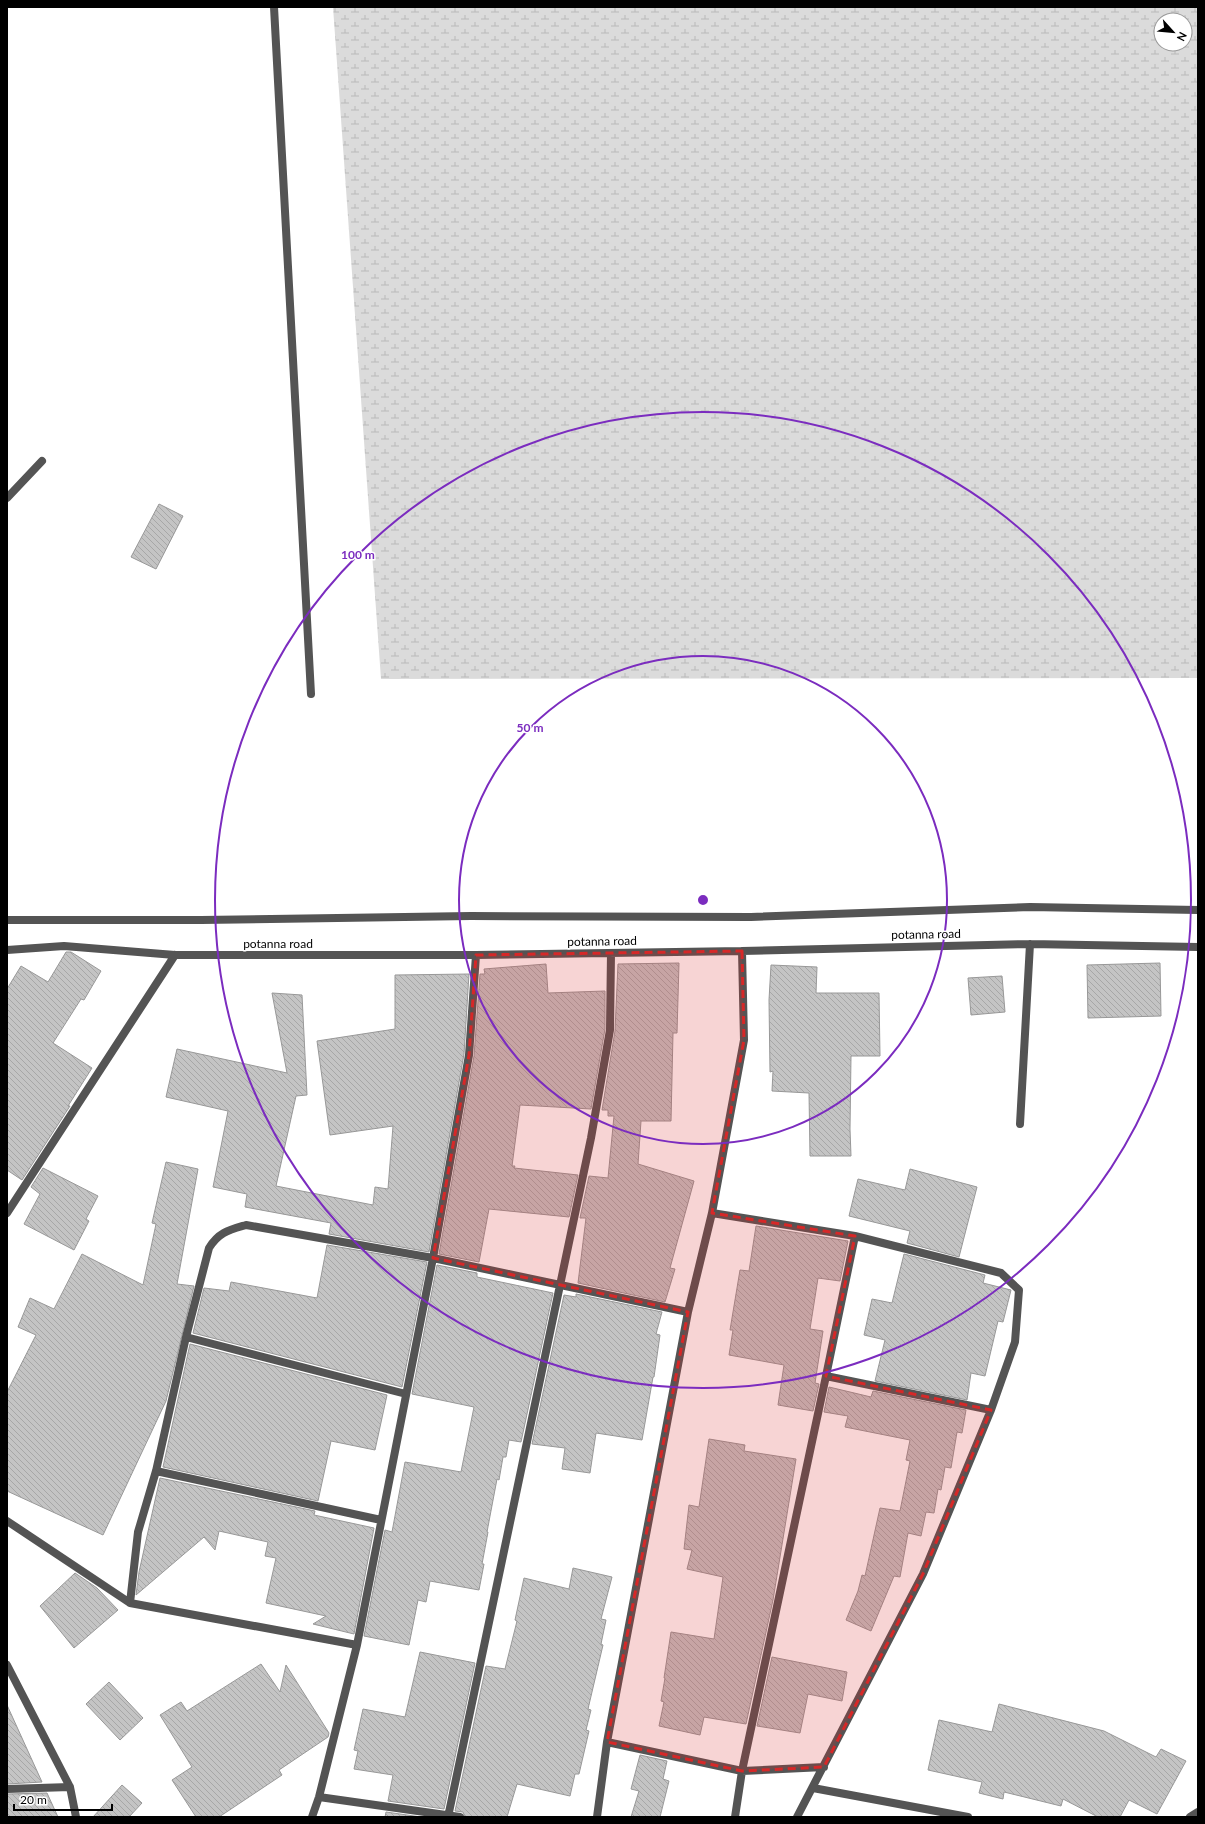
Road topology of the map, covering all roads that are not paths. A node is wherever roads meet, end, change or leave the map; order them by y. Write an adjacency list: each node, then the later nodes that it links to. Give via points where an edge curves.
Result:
1 (274, 7): 4 (street)
2 (42, 460): 3 (street)
3 (7, 498)
4 (311, 694)
5 (1198, 910): 6 (street, potanna road, via 1030,907 751,917 471,916)
6 (7, 920)
7 (1030, 944): 8 (street, potanna road); 10 (street, potanna road); 14 (street)
8 (1198, 947)
9 (7, 950): 12 (street, potanna road, via 64,946)
10 (742, 951): 11 (street, potanna road); 16 (street, via 744,1040)
11 (611, 953): 13 (street, potanna road); 19 (street, via 610,1030 592,1138)
12 (175, 955): 13 (street, potanna road); 15 (street)
13 (476, 955): 18 (street, via 469,1055)
14 (1020, 1124)
15 (7, 1213)
16 (712, 1214): 17 (street); 20 (street)
17 (855, 1236): 22 (street); 24 (street, via 1002,1273 1019,1290 1015,1342)
18 (433, 1258): 19 (street); 21 (street, via 246,1225 225,1231 209,1248); 23 (street)
19 (562, 1284): 20 (street); 39 (street)
20 (688, 1312): 31 (street)
21 (186, 1337): 23 (street); 25 (street)
22 (826, 1376): 24 (street); 33 (street)
23 (406, 1394): 26 (street)
24 (991, 1410): 32 (street, via 922,1574)
25 (156, 1471): 26 (street); 28 (street, via 138,1532)
26 (381, 1520): 29 (street)
27 (7, 1521): 28 (street)
28 (130, 1603): 29 (street)
29 (357, 1645): 37 (street)
30 (7, 1665): 34 (street)
31 (608, 1742): 33 (street); 43 (street)
32 (824, 1767): 33 (street); 35 (street)
33 (742, 1771): 44 (street)
34 (70, 1787): 36 (street); 40 (street)
35 (818, 1789): 45 (street); 46 (street)
36 (7, 1790)
37 (319, 1797): 39 (street); 41 (street)
38 (1198, 1812): 47 (street)
39 (448, 1816): 42 (street)
40 (76, 1817)
41 (312, 1817)
42 (460, 1817)
43 (597, 1817)
44 (735, 1817)
45 (797, 1817)
46 (968, 1817)
47 (1190, 1817)

